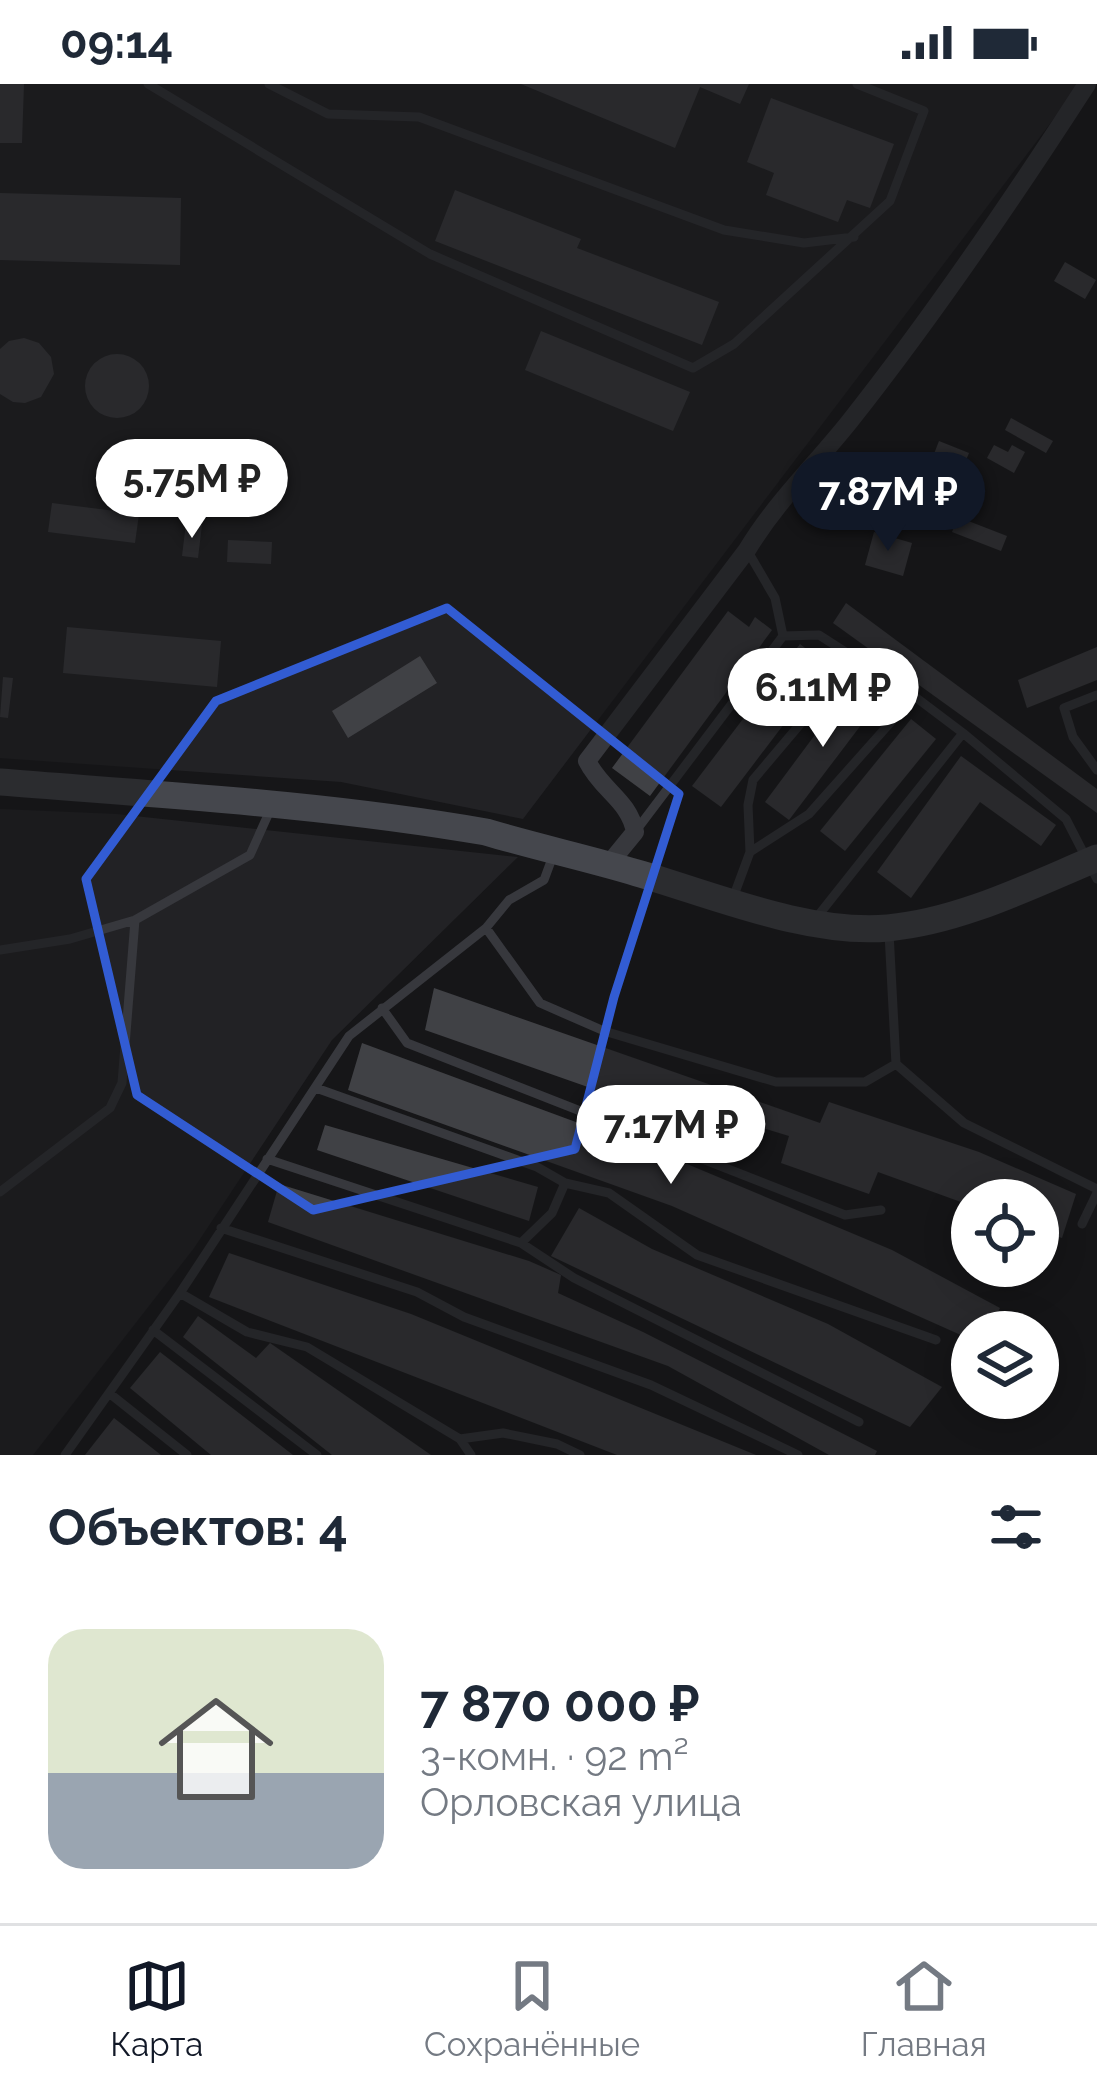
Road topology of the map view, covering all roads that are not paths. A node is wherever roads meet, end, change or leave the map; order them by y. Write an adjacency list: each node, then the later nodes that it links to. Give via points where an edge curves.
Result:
1 (148, 84): 5 (lane, via 430,254 693,368 734,344)
2 (269, 84): 5 (lane, via 328,114 419,117 724,230 804,243)
3 (857, 84): 5 (lane, via 924,111 890,201)
4 (1087, 84): 6 (street, via 849,422)
5 (854, 237)
6 (747, 550): 7 (lane, via 775,598); 15 (street, via 587,761 631,813)
7 (784, 636): 8 (lane, via 819,635); 15 (lane)
8 (866, 665): 10 (lane); 16 (lane, via 834,684 753,780)
9 (1097, 695): 12 (lane, via 1064,709 1072,737)
10 (914, 696): 11 (lane); 16 (lane, via 809,814)
11 (963, 733): 19 (lane, via 1066,819); 22 (lane)
12 (1097, 770)
13 (0, 782): 14 (street)
14 (273, 804): 17 (street, via 486,832); 21 (lane, via 250,855)
15 (635, 832): 18 (street)
16 (750, 852): 20 (lane)
17 (554, 853): 18 (street); 23 (lane, via 544,880 509,900)
18 (608, 866): 20 (street)
19 (1095, 866): 24 (street)
20 (731, 902): 22 (street)
21 (135, 920): 25 (lane); 32 (lane, via 122,1083 110,1108)
22 (813, 921): 24 (street)
23 (486, 928): 26 (lane); 27 (lane, via 540,1003 604,1031 776,1082 865,1082)
24 (889, 928): 27 (lane)
25 (0, 950)
26 (382, 1008): 28 (lane, via 349,1036); 33 (lane, via 407,1043 845,1215)
27 (896, 1064): 31 (lane, via 964,1123)
28 (316, 1088): 29 (lane); 30 (lane)
29 (267, 1160): 35 (lane); 36 (lane)
30 (565, 1183): 36 (lane, via 552,1213); 39 (lane, via 609,1193 697,1255)
31 (1097, 1191): 34 (lane)
32 (0, 1192)
33 (881, 1210)
34 (1082, 1224)
35 (220, 1228): 37 (lane); 48 (lane, via 417,1292 651,1385)
36 (521, 1243): 41 (lane, via 574,1278)
37 (180, 1293): 38 (lane); 42 (lane, via 247,1332 307,1347)
38 (154, 1330): 40 (lane); 45 (lane)
39 (937, 1340)
40 (109, 1393): 43 (lane); 44 (lane)
41 (859, 1422)
42 (460, 1439): 46 (lane); 47 (lane, via 502,1433)
43 (65, 1455)
44 (187, 1455)
45 (317, 1455)
46 (471, 1455)
47 (580, 1455)
48 (798, 1455)

